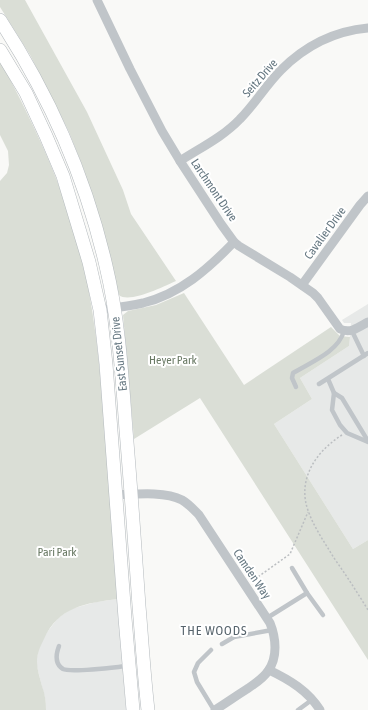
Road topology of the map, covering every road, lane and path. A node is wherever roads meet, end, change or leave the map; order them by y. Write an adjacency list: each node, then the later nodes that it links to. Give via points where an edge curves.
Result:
1 (97, 0): 6 (street, Larchmont Drive, via 150,109)
2 (0, 20): 4 (main road, East Sunset Drive)
3 (368, 28): 6 (street, Seitz Drive, via 334,35 304,51 280,70 240,119 226,132)
4 (13, 40): 5 (street); 10 (main road, East Sunset Drive, via 66,142 80,179 98,234)
5 (0, 49): 11 (main road, East Sunset Drive, via 26,93 63,176 90,262)
6 (180, 161): 8 (street, Larchmont Drive)
7 (368, 196): 9 (street, Cavalier Drive)
8 (234, 242): 9 (street, Larchmont Drive); 10 (street, via 200,275 181,287 144,303)
9 (302, 285): 13 (street, Larchmont Drive, via 318,298 340,329)
10 (114, 308): 11 (street); 21 (main road, East Sunset Drive)
11 (100, 310): 22 (main road, East Sunset Drive)
12 (368, 322): 13 (street)
13 (348, 331): 14 (lane); 17 (lane, via 329,351 293,373 292,378)
14 (366, 355): 15 (lane)
15 (328, 379): 16 (lane); 18 (lane)
16 (319, 384)
17 (296, 387)
18 (334, 393): 19 (lane, via 334,414); 20 (lane, via 342,398)
19 (347, 432): 20 (lane); 23 (path, via 324,448 311,466 305,491)
20 (368, 441)
21 (131, 494): 22 (street, Camden Way); 29 (street, Camden Way, via 166,495 190,506 199,515); 38 (main road, East Sunset Drive)
22 (116, 496): 34 (main road, East Sunset Drive)
23 (308, 512): 25 (path, via 290,554); 27 (path)
24 (292, 568): 26 (lane)
25 (254, 579)
26 (307, 592): 28 (lane); 29 (lane)
27 (368, 610)
28 (323, 615)
29 (267, 618): 30 (street, Camden Way)
30 (272, 630): 31 (lane, via 234,636); 35 (street, Camden Way, via 275,650)
31 (222, 644)
32 (59, 646): 34 (lane, via 58,663 62,669)
33 (211, 650): 39 (lane, via 198,663 194,672 197,682)
34 (129, 665): 37 (main road, East Sunset Drive)
35 (269, 670): 36 (street, via 294,683); 39 (street, Camden Way, via 259,681)
36 (313, 700): 40 (lane); 41 (street)
37 (133, 710)
38 (148, 710)
39 (215, 710)
40 (298, 710)
41 (320, 710)

